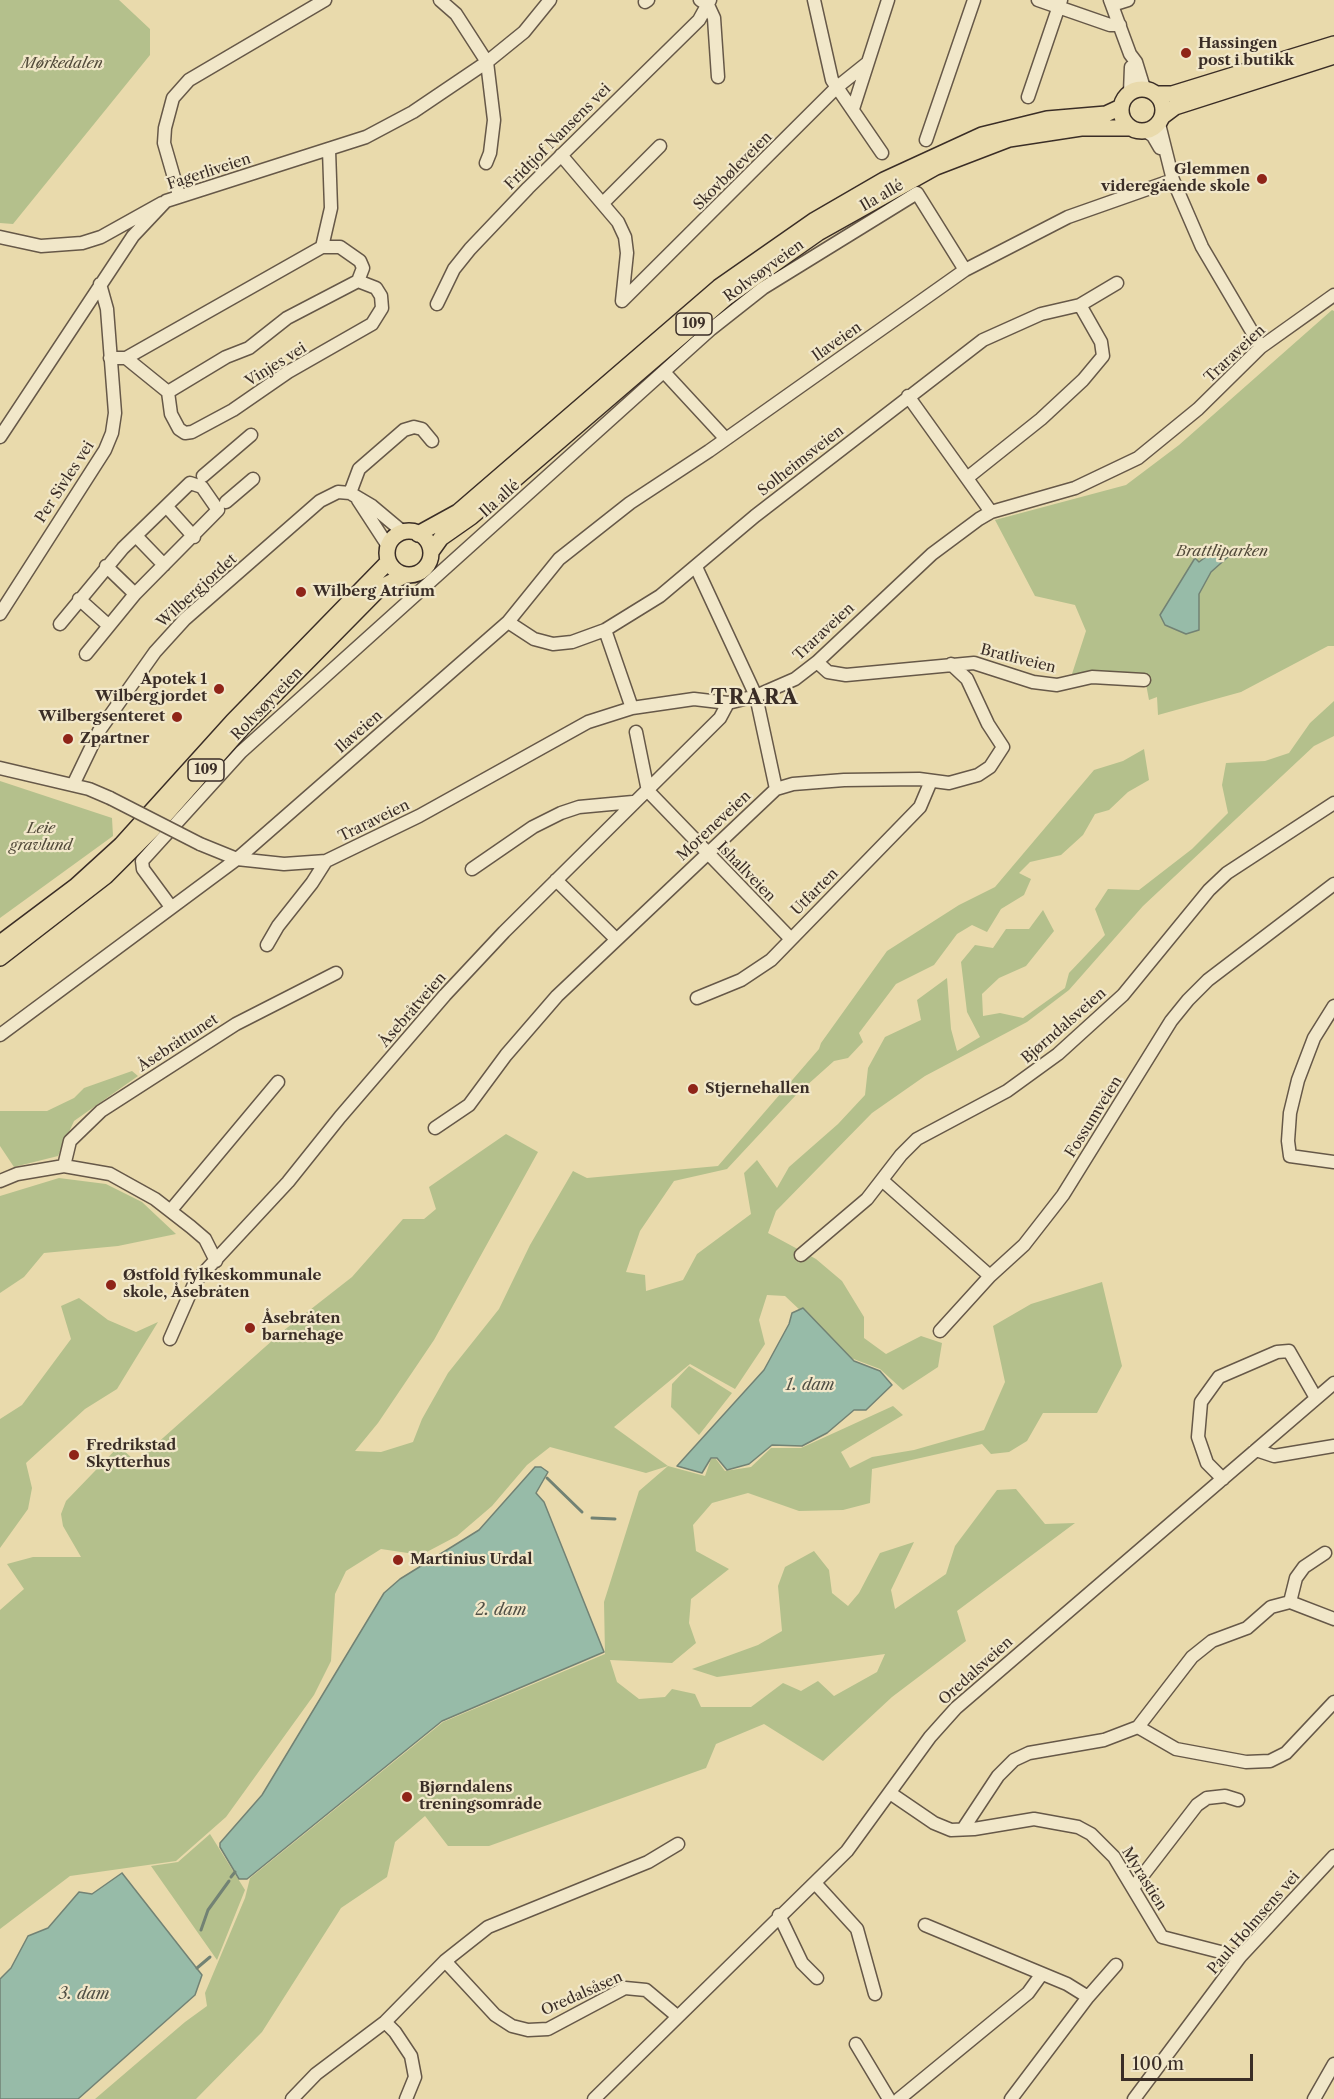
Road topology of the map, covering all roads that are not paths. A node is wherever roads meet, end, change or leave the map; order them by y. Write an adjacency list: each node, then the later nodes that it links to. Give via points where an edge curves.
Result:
1 (325, 0): 32 (street, via 189,80 173,98 164,143)
2 (440, 0): 15 (street, via 456,14)
3 (550, 0): 15 (street, Fagerliveien, via 524,32)
4 (814, 0): 18 (street)
5 (888, 0): 16 (street)
6 (974, 0): 25 (street)
7 (1038, 0): 11 (street)
8 (1128, 0): 10 (street)
9 (706, 2): 17 (street, via 714,18); 29 (street, Fridtjof Nansens vei, via 699,20)
10 (1111, 3): 12 (street)
11 (1060, 4): 12 (street, via 1110,25); 20 (street)
12 (1120, 25): 19 (street)
13 (1334, 44): 19 (main road, via 1172,94)
14 (1334, 56): 23 (main road, via 1175,107)
15 (487, 62): 27 (street, Fagerliveien, via 412,112); 30 (street, via 494,120)
16 (866, 64): 18 (street, Skovbøleveien); 22 (street)
17 (718, 77)
18 (837, 88): 22 (street); 34 (street, Skovbøleveien, via 622,301 625,237)
19 (1144, 92): 21 (main road); 23 (main road, via 1163,104)
20 (1028, 97)
21 (1121, 107): 24 (main road, via 1122,117); 61 (main road, Rolvsøyveien / 109, via 1106,114 1047,119 982,135 884,180 815,220 710,295 458,512)
22 (853, 109): 28 (street)
23 (1156, 124): 24 (main road, 109); 31 (street, via 1153,136 1168,161)
24 (1130, 128): 64 (main road, Rolvsøyveien / 109, via 1081,128 1009,139 936,167 818,233 727,297 471,517 441,538)
25 (926, 140)
26 (660, 146): 34 (street)
27 (329, 150): 32 (street, Fagerliveien); 36 (street, via 331,208)
28 (882, 153)
29 (561, 155): 34 (street); 42 (street, Fridtjof Nansens vei, via 470,249 454,269)
30 (486, 163)
31 (1173, 180): 37 (street, Ilaveien, via 1068,218); 44 (street, via 1202,247)
32 (179, 195): 33 (street, Fagerliveien)
33 (166, 201): 35 (street, via 101,237 82,243 41,246); 40 (street, Fagerliveien, via 133,236)
34 (603, 203)
35 (0, 237)
36 (322, 247): 38 (street, via 340,247 356,256 363,268); 46 (street)
37 (965, 270): 47 (street, Ila allé, via 917,194 763,288); 52 (street, Ilaveien)
38 (358, 281): 48 (street, Vinjes vei, via 286,318 249,348 226,357); 48 (street, Vinjes vei, via 376,288 381,296 382,308 372,324 288,372 233,410 185,434 171,414)
39 (1116, 283): 43 (street, Solheimsveien)
40 (100, 284): 45 (street, Per Sivles vei, via 107,309); 51 (street, Fagerliveien)
41 (1334, 295): 44 (street, Traraveien)
42 (437, 304)
43 (1080, 304): 49 (street, Solheimsveien, via 1041,315 983,340); 55 (street, via 1101,342 1103,356 1041,419)
44 (1261, 347): 60 (street, Traraveien, via 1198,409 1138,458 1075,488)
45 (110, 358): 46 (street); 72 (street, Per Sivles vei, via 115,422 109,441)
46 (126, 358): 48 (street)
47 (664, 372): 52 (street); 100 (street, Ila allé, via 241,752 142,861 143,869)
48 (168, 392)
49 (908, 396): 55 (street); 68 (street, Solheimsveien)
50 (251, 435): 54 (street)
51 (0, 436)
52 (725, 438): 73 (street, Ilaveien, via 630,503 559,559)
53 (432, 441): 57 (street, via 422,429 404,430 359,470)
54 (203, 476)
55 (967, 478): 60 (street)
56 (253, 479): 58 (street)
57 (354, 496): 61 (street); 65 (street); 89 (street, Wilbergjordet, via 338,492 320,501 185,619 155,652 99,731)
58 (226, 502)
59 (167, 507): 62 (street); 63 (street); 63 (street, via 190,483 201,487 218,510)
60 (992, 512): 78 (street, Traraveien, via 932,554)
61 (411, 533): 64 (main road, via 427,542); 65 (main road, 109, via 394,537)
62 (137, 537): 66 (street); 67 (street)
63 (194, 537): 66 (street)
64 (431, 552): 69 (main road, 109, via 420,573)
65 (388, 554): 69 (main road, via 395,571); 103 (main road, Rolvsøyveien / 109, via 121,845 76,886)
66 (164, 565): 70 (street)
67 (106, 566): 70 (street); 71 (street)
68 (696, 567): 76 (street, Solheimsveien, via 660,596); 81 (street)
69 (405, 575): 105 (main road, Rolvsøyveien / 109, via 380,588 243,727 106,876)
70 (135, 594): 75 (street)
71 (79, 599): 74 (street); 75 (street)
72 (0, 614)
73 (508, 622): 76 (street, Solheimsveien, via 534,639 553,644 572,642); 95 (street, Ilaveien)
74 (60, 624)
75 (108, 626): 77 (street)
76 (605, 630): 84 (street)
77 (86, 654)
78 (817, 662): 79 (street, Bratliveien, via 828,672 846,675); 81 (street, Traraveien, via 795,678)
79 (951, 664): 80 (street, Bratliveien, via 974,663 1033,682 1057,685 1092,677); 88 (street, via 967,679 1003,747 996,760 978,775 950,783)
80 (1144, 680)
81 (756, 696): 83 (street, Traraveien); 90 (street)
82 (712, 702): 83 (street, Traraveien); 84 (street, Traraveien, via 694,699); 85 (street)
83 (728, 703): 85 (street, Åsebråtveien)
84 (632, 708): 96 (street, Traraveien, via 588,722 419,816)
85 (712, 726): 91 (street, Åsebråtveien)
86 (636, 732): 91 (street)
87 (0, 768): 89 (street, Traraveien)
88 (931, 781): 90 (street, via 836,780); 102 (street, Utfarten, via 920,807)
89 (73, 785): 95 (street, Traraveien, bridge, via 110,798)
90 (776, 789): 94 (street, Moreneveien)
91 (648, 791): 92 (street, Åsebråtveien); 94 (street, Ishallveien)
92 (633, 802): 97 (street, via 579,807 561,813 533,827); 98 (street, Åsebråtveien)
93 (1334, 803): 115 (street, Bjørndalsveien, via 1221,878 1123,995 1058,1054 1007,1091 917,1139)
94 (708, 853): 101 (street, Moreneveien); 102 (street, Ishallveien)
95 (237, 859): 96 (street, Traraveien, via 284,864); 100 (street, Ilaveien)
96 (326, 861): 104 (street)
97 (472, 869)
98 (556, 880): 101 (street); 118 (street, Åsebråtveien, via 445,995 288,1182)
99 (1334, 884): 119 (street, Fossumveien, via 1208,980 1188,1000 1063,1195 1024,1245)
100 (171, 907): 109 (street, Ilaveien)
101 (616, 939): 111 (street, Moreneveien, via 557,996 469,1105)
102 (790, 939): 107 (street, Utfarten, via 760,970)
103 (0, 943)
104 (267, 945)
105 (0, 958)
106 (336, 973): 113 (street, Åsebråttunet, via 236,1024 101,1110 70,1141)
107 (697, 998)
108 (1334, 1006): 112 (street, via 1314,1038 1298,1080 1288,1141 1290,1156)
109 (0, 1035)
110 (278, 1082): 116 (street)
111 (435, 1128)
112 (1334, 1162)
113 (64, 1166): 114 (street); 116 (street, via 110,1174)
114 (0, 1181)
115 (883, 1181): 117 (street, Bjørndalsveien, via 857,1209); 119 (street)
116 (171, 1210): 118 (street, via 205,1239)
117 (801, 1255)
118 (216, 1261): 121 (street, Åsebråtveien, via 195,1282)
119 (990, 1276): 120 (street, Fossumveien)
120 (940, 1331)
121 (170, 1339)
122 (1334, 1383): 123 (street, Oredalsveien)
123 (1316, 1398): 125 (street, Oredalsveien); 126 (street, via 1289,1351 1277,1352 1219,1377 1201,1402 1198,1437 1207,1463)
124 (1334, 1446): 125 (street, via 1274,1456)
125 (1256, 1450): 126 (street, Oredalsveien)
126 (1223, 1479): 132 (street, Oredalsveien, via 956,1708)
127 (1325, 1553): 128 (street, via 1296,1578)
128 (1290, 1602): 129 (street); 131 (street, via 1271,1607 1247,1628 1204,1646)
129 (1334, 1619)
130 (1334, 1702): 131 (street, via 1286,1753 1270,1761 1246,1762 1185,1751)
131 (1138, 1727): 134 (street, via 1104,1740 1038,1751 1014,1760 998,1776)
132 (890, 1793): 134 (street, Myrastien, via 942,1828); 137 (street, Oredalsveien, via 847,1851)
133 (1238, 1800): 138 (street, via 1207,1798 1197,1805)
134 (963, 1829): 138 (street, Myrastien, via 1034,1819 1078,1827 1104,1845)
135 (678, 1844): 142 (street, via 648,1862 488,1927)
136 (1334, 1856): 141 (street, Paul Holmsens vei)
137 (815, 1883): 139 (street, Oredalsveien); 146 (street, via 857,1929)
138 (1133, 1888): 141 (street, Myrastien, via 1162,1936)
139 (779, 1915): 145 (street, via 799,1959); 148 (street, Oredalsveien)
140 (925, 1925): 144 (street)
141 (1240, 1957): 158 (street, Paul Holmsens vei)
142 (445, 1961): 148 (street, Oredalsåsen, via 495,2015 528,2030 548,2028 625,1988 646,1990); 149 (street)
143 (1116, 1965): 147 (street)
144 (1041, 1975): 147 (street); 156 (street, via 1028,1993)
145 (817, 1977)
146 (875, 1994)
147 (1088, 1997): 157 (street)
148 (677, 2016): 154 (street, Oredalsveien)
149 (385, 2022): 152 (street, via 316,2074); 153 (street, via 411,2056 415,2077)
150 (856, 2044): 155 (street)
151 (1334, 2064): 159 (street)
152 (292, 2099)
153 (405, 2099)
154 (594, 2099)
155 (889, 2099)
156 (898, 2099)
157 (1011, 2099)
158 (1134, 2099)
159 (1314, 2099)

